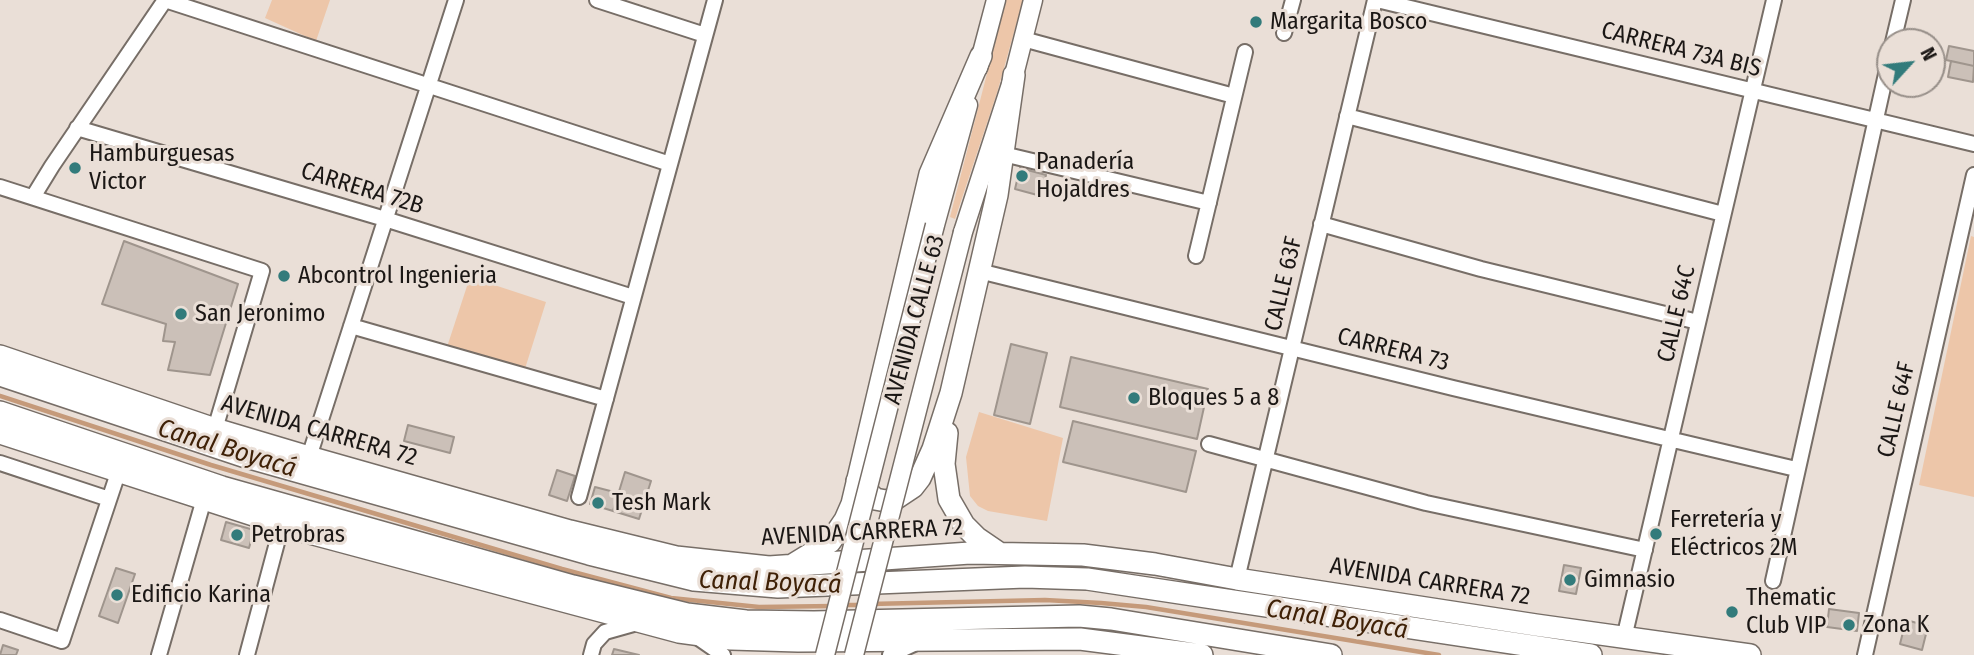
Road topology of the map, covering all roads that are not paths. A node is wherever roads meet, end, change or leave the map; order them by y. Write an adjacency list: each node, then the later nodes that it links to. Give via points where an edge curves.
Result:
1 (165, 0): 18 (street); 24 (street)
2 (456, 0): 18 (street)
3 (597, 0): 13 (street)
4 (715, 0): 13 (street)
5 (996, 0): 16 (main road, AVENIDA CALLE 63)
6 (1033, 0): 14 (main road, AVENIDA CALLE 63)
7 (1293, 0): 12 (street)
8 (1376, 0): 19 (street, CARRERA 73A BIS); 22 (street, CALLE 63F)
9 (1773, 0): 19 (street, CALLE 64C)
10 (1903, 0): 11 (street)
11 (1896, 28)
12 (1284, 33)
13 (705, 35): 27 (street)
14 (1023, 39): 17 (main road, AVENIDA CALLE 63); 20 (street)
15 (1245, 52): 20 (street)
16 (981, 56): 56 (highway, via 927,184); 91 (main road, AVENIDA CALLE 63, bridge)
17 (1014, 75): 26 (highway); 92 (main road, AVENIDA CALLE 63, bridge, via 963,232)
18 (428, 86): 27 (street); 33 (street)
19 (1752, 90): 23 (street, CARRERA 73A BIS); 32 (street, CALLE 64C)
20 (1234, 96): 31 (street)
21 (1880, 98): 23 (street)
22 (1347, 116): 32 (street); 35 (street, CALLE 63F)
23 (1875, 122): 25 (street, CARRERA 73A BIS); 54 (street)
24 (77, 128): 30 (street); 33 (street, CARRERA 72B)
25 (1974, 144)
26 (1003, 154): 31 (street); 37 (highway)
27 (670, 164): 38 (street)
28 (1974, 175): 34 (street, CALLE 64F)
29 (0, 187): 30 (street)
30 (33, 197): 46 (street, via 262,271)
31 (1209, 203): 36 (street)
32 (1723, 214): 39 (street, CALLE 64C)
33 (385, 219): 38 (street, CARRERA 72B); 40 (street)
34 (1969, 223): 98 (street, CALLE 64F)
35 (1321, 224): 39 (street); 41 (street, CALLE 63F)
36 (1196, 256)
37 (979, 271): 41 (street, CARRERA 73); 43 (highway)
38 (633, 297): 44 (street)
39 (1698, 322): 48 (street, CALLE 64C)
40 (351, 326): 44 (street); 51 (street)
41 (1292, 348): 48 (street, CARRERA 73); 52 (street, CALLE 63F)
42 (3, 364): 46 (highway, AVENIDA CARRERA 72); 50 (highway, AVENIDA CARRERA 72)
43 (951, 393): 56 (highway, via 933,449 914,487 886,501 875,499); 67 (highway, via 944,464 949,499 964,525)
44 (606, 398): 58 (street)
45 (0, 412): 65 (highway, via 222,487)
46 (215, 429): 50 (highway); 51 (highway, AVENIDA CARRERA 72)
47 (0, 433): 55 (highway)
48 (1671, 440): 54 (street, CARRERA 73); 66 (street, CALLE 64C)
49 (1209, 444): 52 (street)
50 (246, 457): 61 (highway, AVENIDA CARRERA 72)
51 (309, 457): 57 (highway, AVENIDA CARRERA 72)
52 (1265, 459): 66 (street, via 1426,503); 70 (street, CALLE 63F)
53 (0, 463): 59 (street)
54 (1796, 469): 71 (street)
55 (118, 472): 59 (street); 60 (highway)
56 (857, 481): 68 (highway, via 848,514 830,542)
57 (417, 488): 61 (highway); 62 (highway, AVENIDA CARRERA 72)
58 (579, 497)
59 (109, 499): 73 (street, via 62,641)
60 (204, 499): 63 (highway); 88 (street)
61 (393, 499): 64 (highway, AVENIDA CARRERA 72)
62 (469, 502): 64 (highway); 68 (highway, AVENIDA CARRERA 72, via 652,552 714,563)
63 (282, 524): 69 (highway); 89 (street)
64 (481, 524): 77 (highway, AVENIDA CARRERA 72, via 658,573 717,583 778,587 1087,579)
65 (409, 539): 69 (highway); 74 (highway, via 654,607)
66 (1645, 550): 79 (street, CALLE 64C)
67 (999, 553): 68 (highway, AVENIDA CARRERA 72); 70 (highway, AVENIDA CARRERA 72, via 1116,558)
68 (788, 566)
69 (448, 570): 75 (highway)
70 (1237, 579): 72 (highway, AVENIDA CARRERA 72)
71 (1773, 581)
72 (1338, 595): 76 (highway, AVENIDA CARRERA 72); 77 (highway)
73 (0, 620)
74 (768, 622): 83 (highway); 84 (highway); 95 (highway, via 1079,617)
75 (637, 623): 84 (highway); 90 (street, via 605,632)
76 (1536, 625): 79 (highway, AVENIDA CARRERA 72); 82 (highway)
77 (1393, 627): 82 (highway, AVENIDA CARRERA 72)
78 (1042, 638): 80 (highway); 85 (highway); 87 (street)
79 (1624, 638): 97 (highway, AVENIDA CARRERA 72)
80 (987, 639): 81 (highway); 86 (street)
81 (923, 641): 83 (highway); 93 (street)
82 (1493, 641): 96 (highway, AVENIDA CARRERA 72)
83 (798, 642): 84 (highway)
84 (727, 647)
85 (1154, 651): 94 (highway)
86 (1005, 654)
87 (1026, 654)
88 (159, 655)
89 (247, 655)
90 (591, 655)
91 (825, 655)
92 (854, 655)
93 (890, 655)
94 (1202, 655)
95 (1331, 655)
96 (1591, 655)
97 (1750, 655)
98 (1865, 655)

